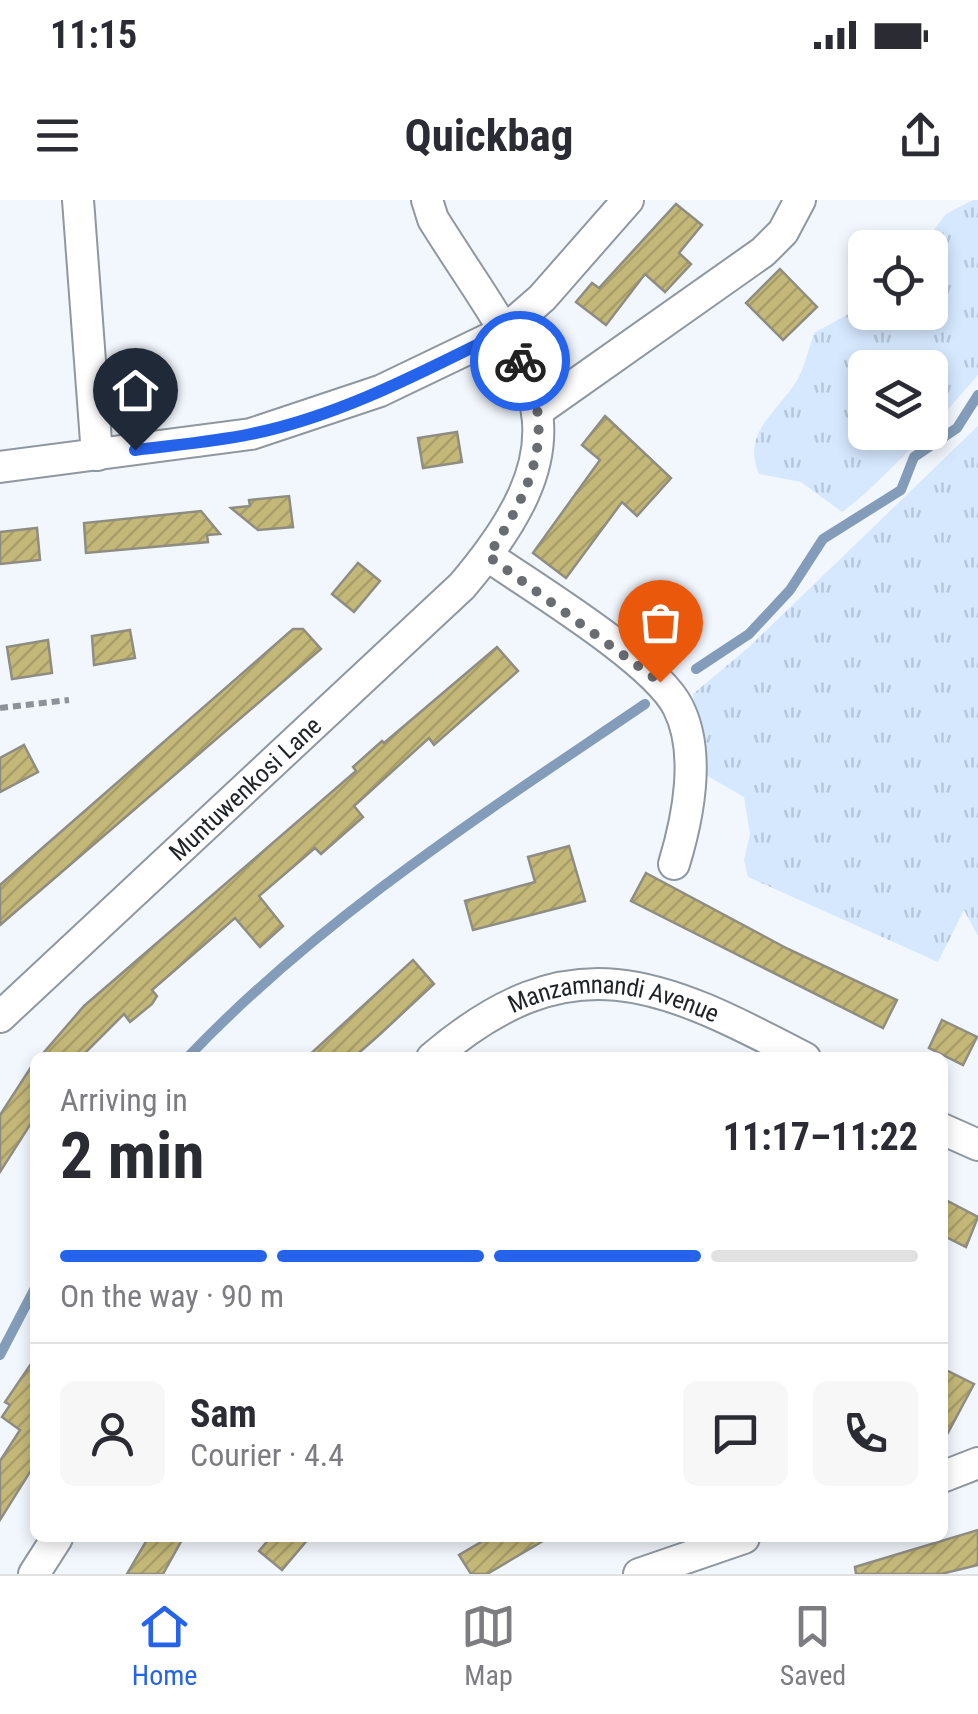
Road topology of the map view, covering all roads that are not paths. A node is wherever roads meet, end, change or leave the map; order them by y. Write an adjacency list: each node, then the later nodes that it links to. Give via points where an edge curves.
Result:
1 (78, 200): 7 (street)
2 (426, 200): 5 (street, Muntuwenkosi Lane)
3 (628, 200): 5 (street)
4 (800, 200): 6 (street, via 763,252)
5 (503, 332): 6 (street, Muntuwenkosi Lane); 7 (street, via 322,414 251,434)
6 (539, 410): 9 (street, Muntuwenkosi Lane, via 532,482)
7 (96, 455): 8 (street)
8 (0, 466)
9 (488, 556): 10 (street, via 660,682 678,705 686,729 688,798); 11 (street, Muntuwenkosi Lane, via 378,667)
10 (674, 864)
11 (0, 1016)
12 (440, 1052): 13 (street, Manzamnandi Avenue, via 520,1000 580,983 616,983 685,999)
13 (793, 1052)
14 (948, 1132): 15 (street)
15 (978, 1145)
16 (978, 1463): 17 (street)
17 (948, 1475)
18 (55, 1542): 20 (street)
19 (732, 1542): 21 (street)
20 (34, 1574)
21 (638, 1574)

